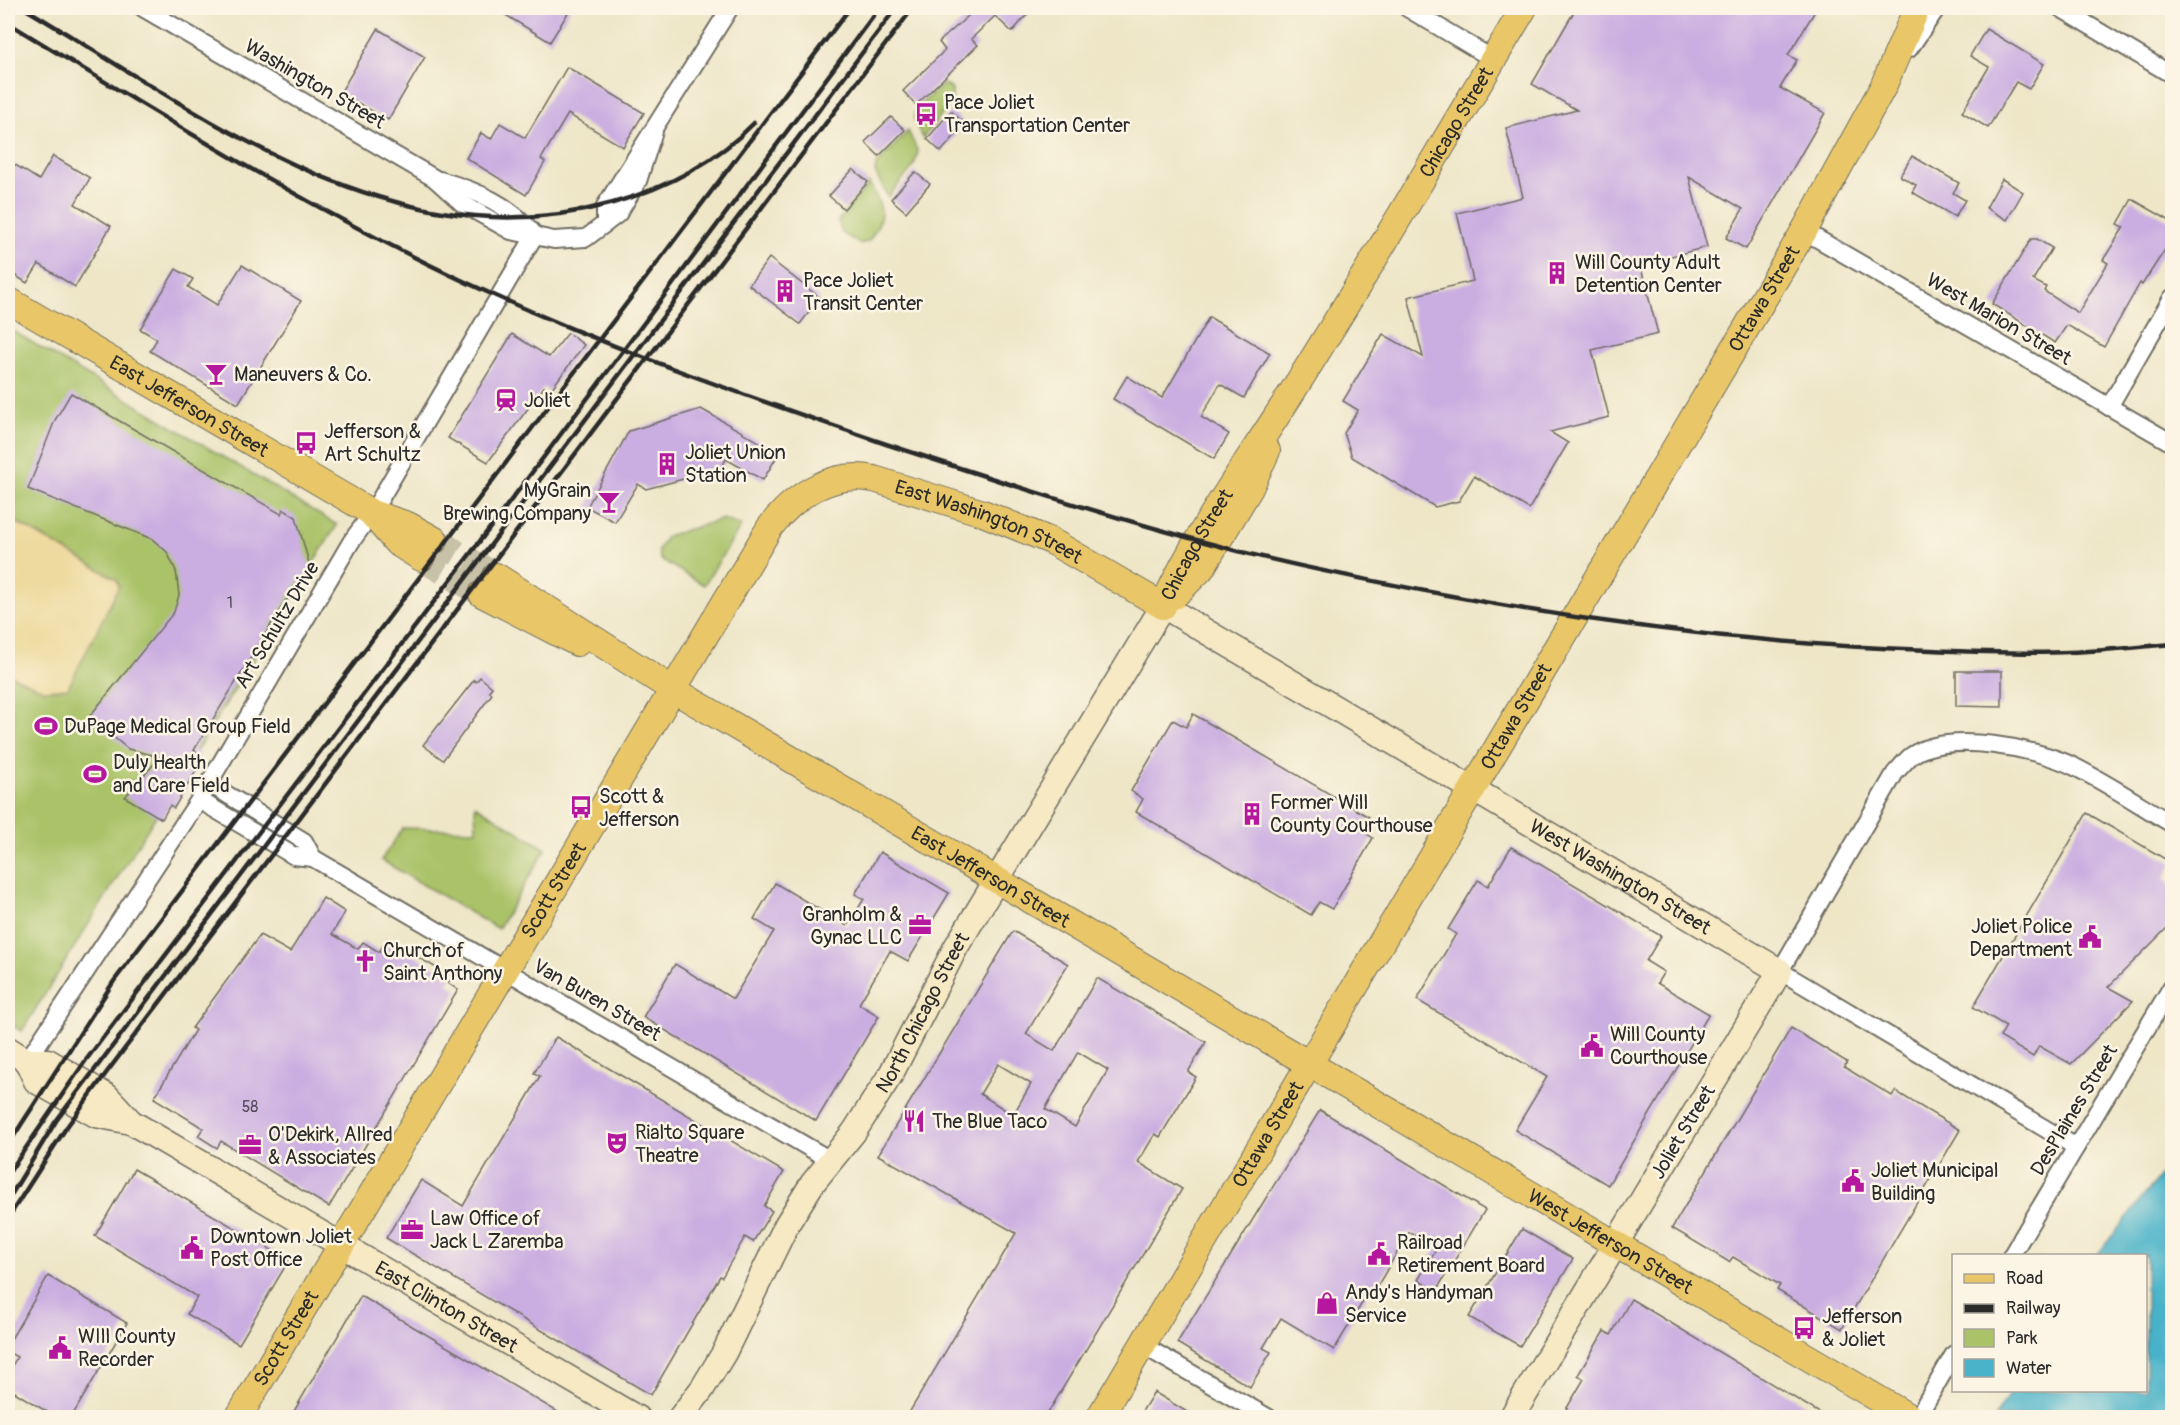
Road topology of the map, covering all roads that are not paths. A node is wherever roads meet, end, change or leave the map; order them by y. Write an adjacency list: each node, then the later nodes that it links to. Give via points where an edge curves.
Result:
1 (143, 8): 12 (street, Washington Street, via 434,178 471,189 519,216)
2 (730, 8): 12 (street, via 654,131 638,181 618,214 586,238 554,240)
3 (1407, 8): 8 (street)
4 (1524, 8): 8 (main road, Chicago Street)
5 (1917, 8): 10 (main road, Ottawa Street)
6 (1936, 8): 10 (street)
7 (2060, 8): 9 (street)
8 (1493, 60): 21 (main road, Chicago Street, via 1293,390 1250,488 1201,569)
9 (2172, 75)
10 (1883, 87): 11 (main road, Ottawa Street)
11 (1804, 231): 15 (street, West Marion Street); 24 (main road, Ottawa Street)
12 (535, 235): 18 (street, Art Schultz Drive)
13 (2172, 298): 15 (street)
14 (8, 300): 18 (main road, East Jefferson Street)
15 (2109, 407): 16 (street, West Marion Street)
16 (2172, 443)
17 (805, 494): 21 (main road, East Washington Street, via 831,481 862,476 983,513 1051,541); 22 (main road, Scott Street, via 787,505 770,527)
18 (372, 513): 19 (main road, East Jefferson Street, via 397,543); 23 (street, Art Schultz Drive)
19 (428, 549)
20 (489, 585): 22 (main road, East Jefferson Street)
21 (1163, 606): 24 (street, West Washington Street); 28 (street, North Chicago Street)
22 (672, 689): 28 (main road, East Jefferson Street); 29 (main road, Scott Street)
23 (208, 783): 25 (street, Art Schultz Drive); 27 (street, Van Buren Street, via 304,841)
24 (1471, 789): 30 (street, West Washington Street); 33 (main road, Ottawa Street)
25 (199, 800): 27 (street, Van Buren Street, via 294,856); 32 (street, Art Schultz Drive)
26 (2172, 824): 30 (street, Joliet Street, via 2071,765 2027,751 1958,744 1936,746 1912,755 1895,773)
27 (313, 858): 29 (street, Van Buren Street)
28 (995, 880): 33 (main road, East Jefferson Street); 35 (street, North Chicago Street, via 935,984 891,1074 854,1132)
29 (504, 970): 35 (street, Van Buren Street); 36 (main road, Scott Street)
30 (1780, 971): 34 (street, West Washington Street); 37 (street, Joliet Street)
31 (2172, 986): 34 (street, DesPlaines Street)
32 (17, 1055): 36 (street, East Clinton Street, via 36,1081 96,1116 131,1122)
33 (1308, 1065): 37 (main road, West Jefferson Street); 39 (main road, Ottawa Street)
34 (2076, 1147): 38 (street, DesPlaines Street)
35 (830, 1160): 43 (street, North Chicago Street, via 781,1235 724,1353)
36 (341, 1243): 41 (main road, Scott Street); 42 (street, East Clinton Street)
37 (1615, 1246): 46 (street, Joliet Street); 47 (main road, West Jefferson Street)
38 (2012, 1254)
39 (1142, 1345): 44 (main road, Ottawa Street); 45 (street)
40 (1952, 1356): 48 (street)
41 (237, 1418)
42 (637, 1418)
43 (680, 1418)
44 (1099, 1418)
45 (1269, 1418)
46 (1511, 1418)
47 (1911, 1418)
48 (1917, 1418)

